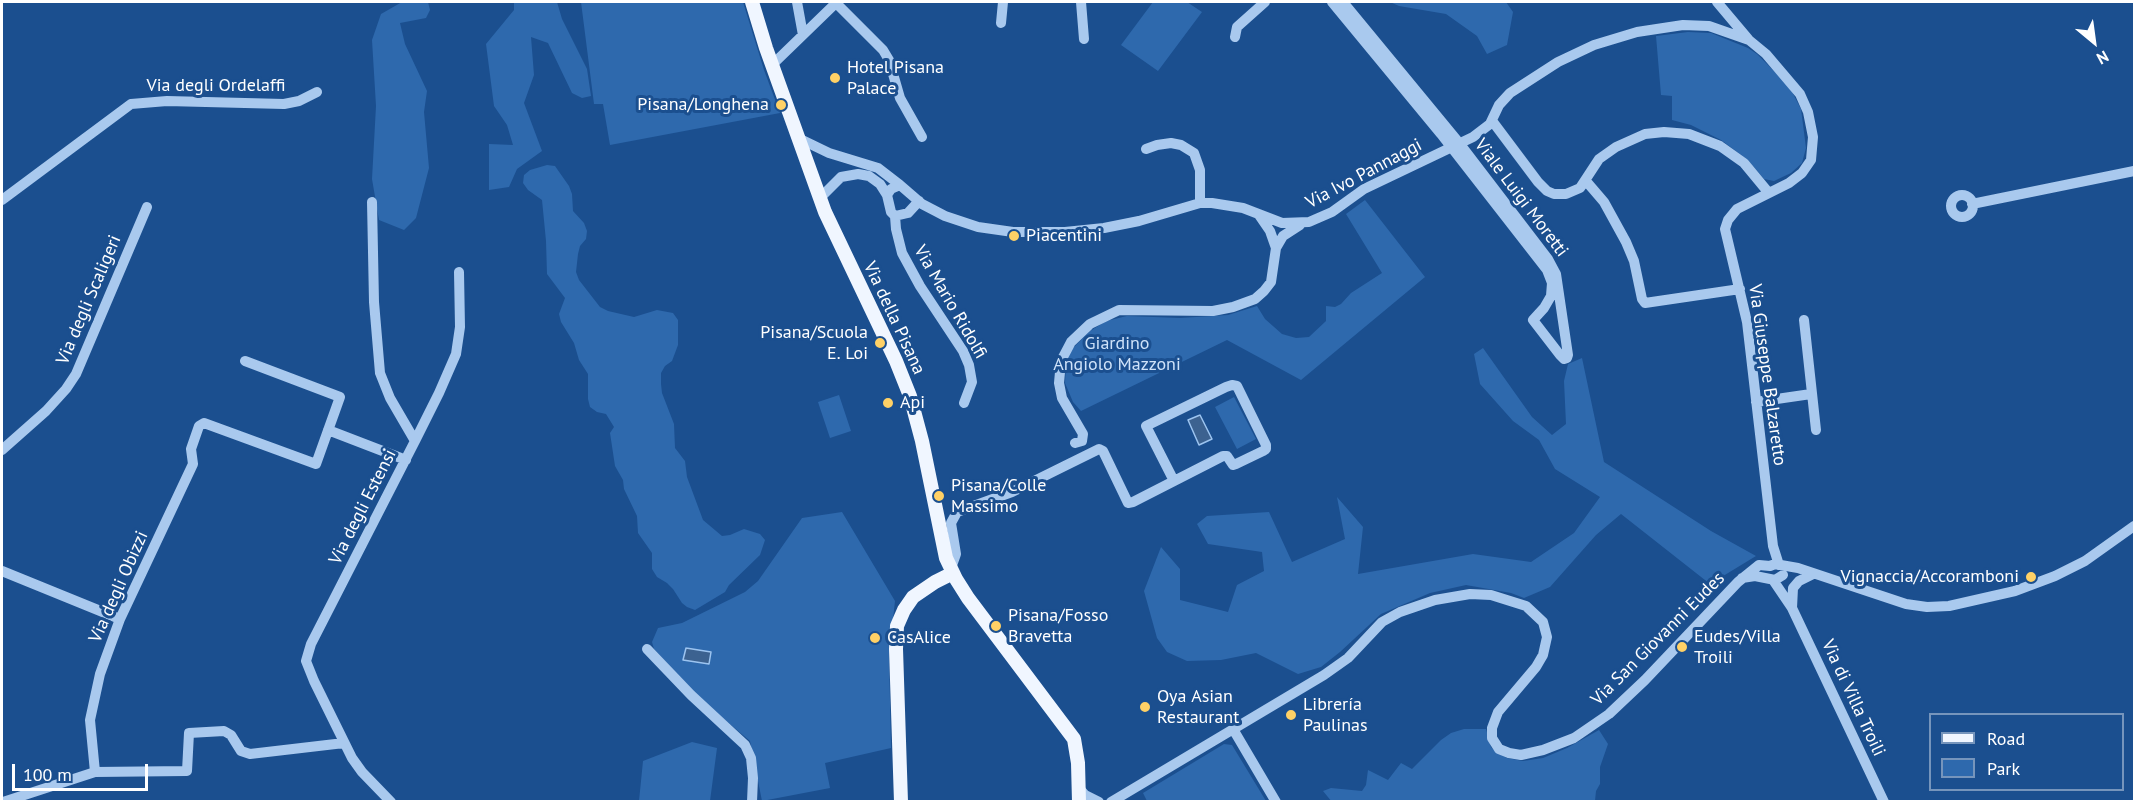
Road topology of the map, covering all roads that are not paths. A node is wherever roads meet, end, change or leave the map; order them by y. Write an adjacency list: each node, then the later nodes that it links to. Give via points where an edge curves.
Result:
1 (752, 2): 15 (main road, Via della Pisana)
2 (797, 2): 11 (street)
3 (837, 2): 11 (street); 18 (street, via 883,50 900,98)
4 (1003, 2): 10 (street)
5 (1081, 2): 13 (street)
6 (1265, 2): 12 (street, via 1238,27)
7 (1332, 2): 20 (street, Viale Luigi Moretti)
8 (1343, 2): 20 (street, Viale Luigi Moretti)
9 (1717, 2): 14 (street, Via Giuseppe Balzaretto)
10 (1001, 23)
11 (803, 35): 15 (street)
12 (1235, 38)
13 (1084, 39)
14 (1749, 40): 17 (street, via 1697,25 1658,28 1606,40 1523,83 1503,99); 27 (street, Via Giuseppe Balzaretto, via 1800,94 1813,137 1812,155 1805,170)
15 (772, 65): 19 (main road, Via della Pisana)
16 (317, 92): 30 (street, Via degli Ordelaffi, via 284,104 132,104)
17 (1492, 122): 20 (street, Via Ivo Pannaggi, via 1484,131); 25 (street, via 1551,193 1570,193)
18 (922, 137)
19 (798, 138): 22 (street); 29 (main road, Via della Pisana)
20 (1456, 146): 38 (street, Via Ivo Pannaggi, via 1364,189 1326,216); 42 (street, Viale Luigi Moretti, via 1548,259 1555,271); 43 (street, Viale Luigi Moretti, via 1549,273 1552,291)
21 (1146, 149): 33 (street, via 1171,143 1194,153 1200,170)
22 (843, 158): 24 (street); 26 (street, via 878,168)
23 (2134, 171): 34 (street)
24 (843, 176): 28 (street, via 869,176); 29 (street)
25 (1586, 181): 27 (street, via 1599,159 1616,147 1645,134 1671,132 1706,140 1736,156); 41 (street, via 1604,202 1626,242 1645,303)
26 (900, 184): 28 (street); 31 (street)
27 (1768, 192): 41 (street, Via Giuseppe Balzaretto, via 1737,209 1726,223 1725,237)
28 (887, 195): 37 (street)
29 (820, 198): 59 (main road, Via della Pisana, via 910,396 944,551)
30 (2, 200)
31 (919, 201): 33 (street, Via Ivo Pannaggi, via 969,224 1033,232 1116,226); 37 (street, via 908,213)
32 (372, 202): 53 (street, Via degli Estensi, via 380,373)
33 (1200, 203): 36 (street, Via Ivo Pannaggi, via 1234,205)
34 (1972, 204)
35 (147, 207): 55 (street, Via degli Scaligeri, via 76,374 46,411)
36 (1259, 215): 38 (street, Via Ivo Pannaggi, via 1278,222); 39 (street)
37 (895, 216): 50 (street, Via Mario Ridolfi, via 902,253 969,364 972,382)
38 (1303, 223): 39 (street, via 1283,236)
39 (1276, 248): 54 (street, via 1271,282 1250,302 1213,311 1119,310 1074,337 1062,355 1058,375 1062,398 1083,434 1082,441)
40 (459, 272): 53 (street, via 460,327 456,354)
41 (1740, 289): 49 (street, Via Giuseppe Balzaretto)
42 (1560, 307): 43 (street); 45 (street, Viale Luigi Moretti)
43 (1544, 308): 46 (street, Viale Luigi Moretti, via 1533,319)
44 (1804, 320): 48 (street)
45 (1563, 330): 46 (street, via 1555,338); 46 (street, Viale Luigi Moretti, via 1566,359)
46 (1544, 336)
47 (245, 361): 51 (street, via 340,397)
48 (1811, 394): 49 (street); 52 (street)
49 (1756, 402): 61 (street, Via Giuseppe Balzaretto)
50 (964, 403)
51 (328, 430): 56 (street); 64 (street, Via degli Obizzi, via 316,464 204,423 198,428 192,446 193,464)
52 (1816, 430)
53 (415, 441): 56 (street, Via degli Estensi)
54 (1075, 443)
55 (2, 450)
56 (406, 460): 67 (street, Via degli Estensi, via 307,654 307,666)
57 (1174, 481): 57 (street, via 1223,456 1233,465 1266,448 1237,386 1226,387 1146,426); 59 (street, via 1128,503 1103,451 1099,450 1012,492 957,512 951,523 956,554)
58 (2134, 526): 62 (street, Via San Giovanni Eudes, via 2085,561 2055,576 2015,591 1955,605 1906,604)
59 (952, 570): 69 (main road, Via della Pisana, via 968,598 1069,731 1077,750); 73 (main road, via 913,597 897,626)
60 (2, 571): 64 (street)
61 (1776, 571): 62 (street, Via San Giovanni Eudes); 63 (street, Via di Villa Troili); 66 (street, Via San Giovanni Eudes, via 1742,578 1609,714 1578,735 1543,750 1521,755 1506,752 1494,742 1491,730 1498,712 1543,655 1547,637 1544,625 1526,606 1477,594 1435,600 1391,616 1336,667)
62 (1812, 574): 63 (street, via 1793,588)
63 (1792, 608): 77 (street, Via di Villa Troili)
64 (120, 619): 68 (street, Via degli Obizzi, via 90,712)
65 (647, 649): 72 (street, via 745,745 751,758)
66 (1233, 729): 75 (street, Via San Giovanni Eudes); 76 (street)
67 (344, 743): 68 (street, via 250,754 241,751 224,731 189,733 187,771); 71 (street, Via degli Estensi, via 362,772)
68 (95, 772): 70 (street)
69 (1079, 795): 74 (street)
70 (3, 801)
71 (391, 801)
72 (752, 801)
73 (901, 801)
74 (1099, 801)
75 (1111, 801)
76 (1276, 801)
77 (1884, 801)

